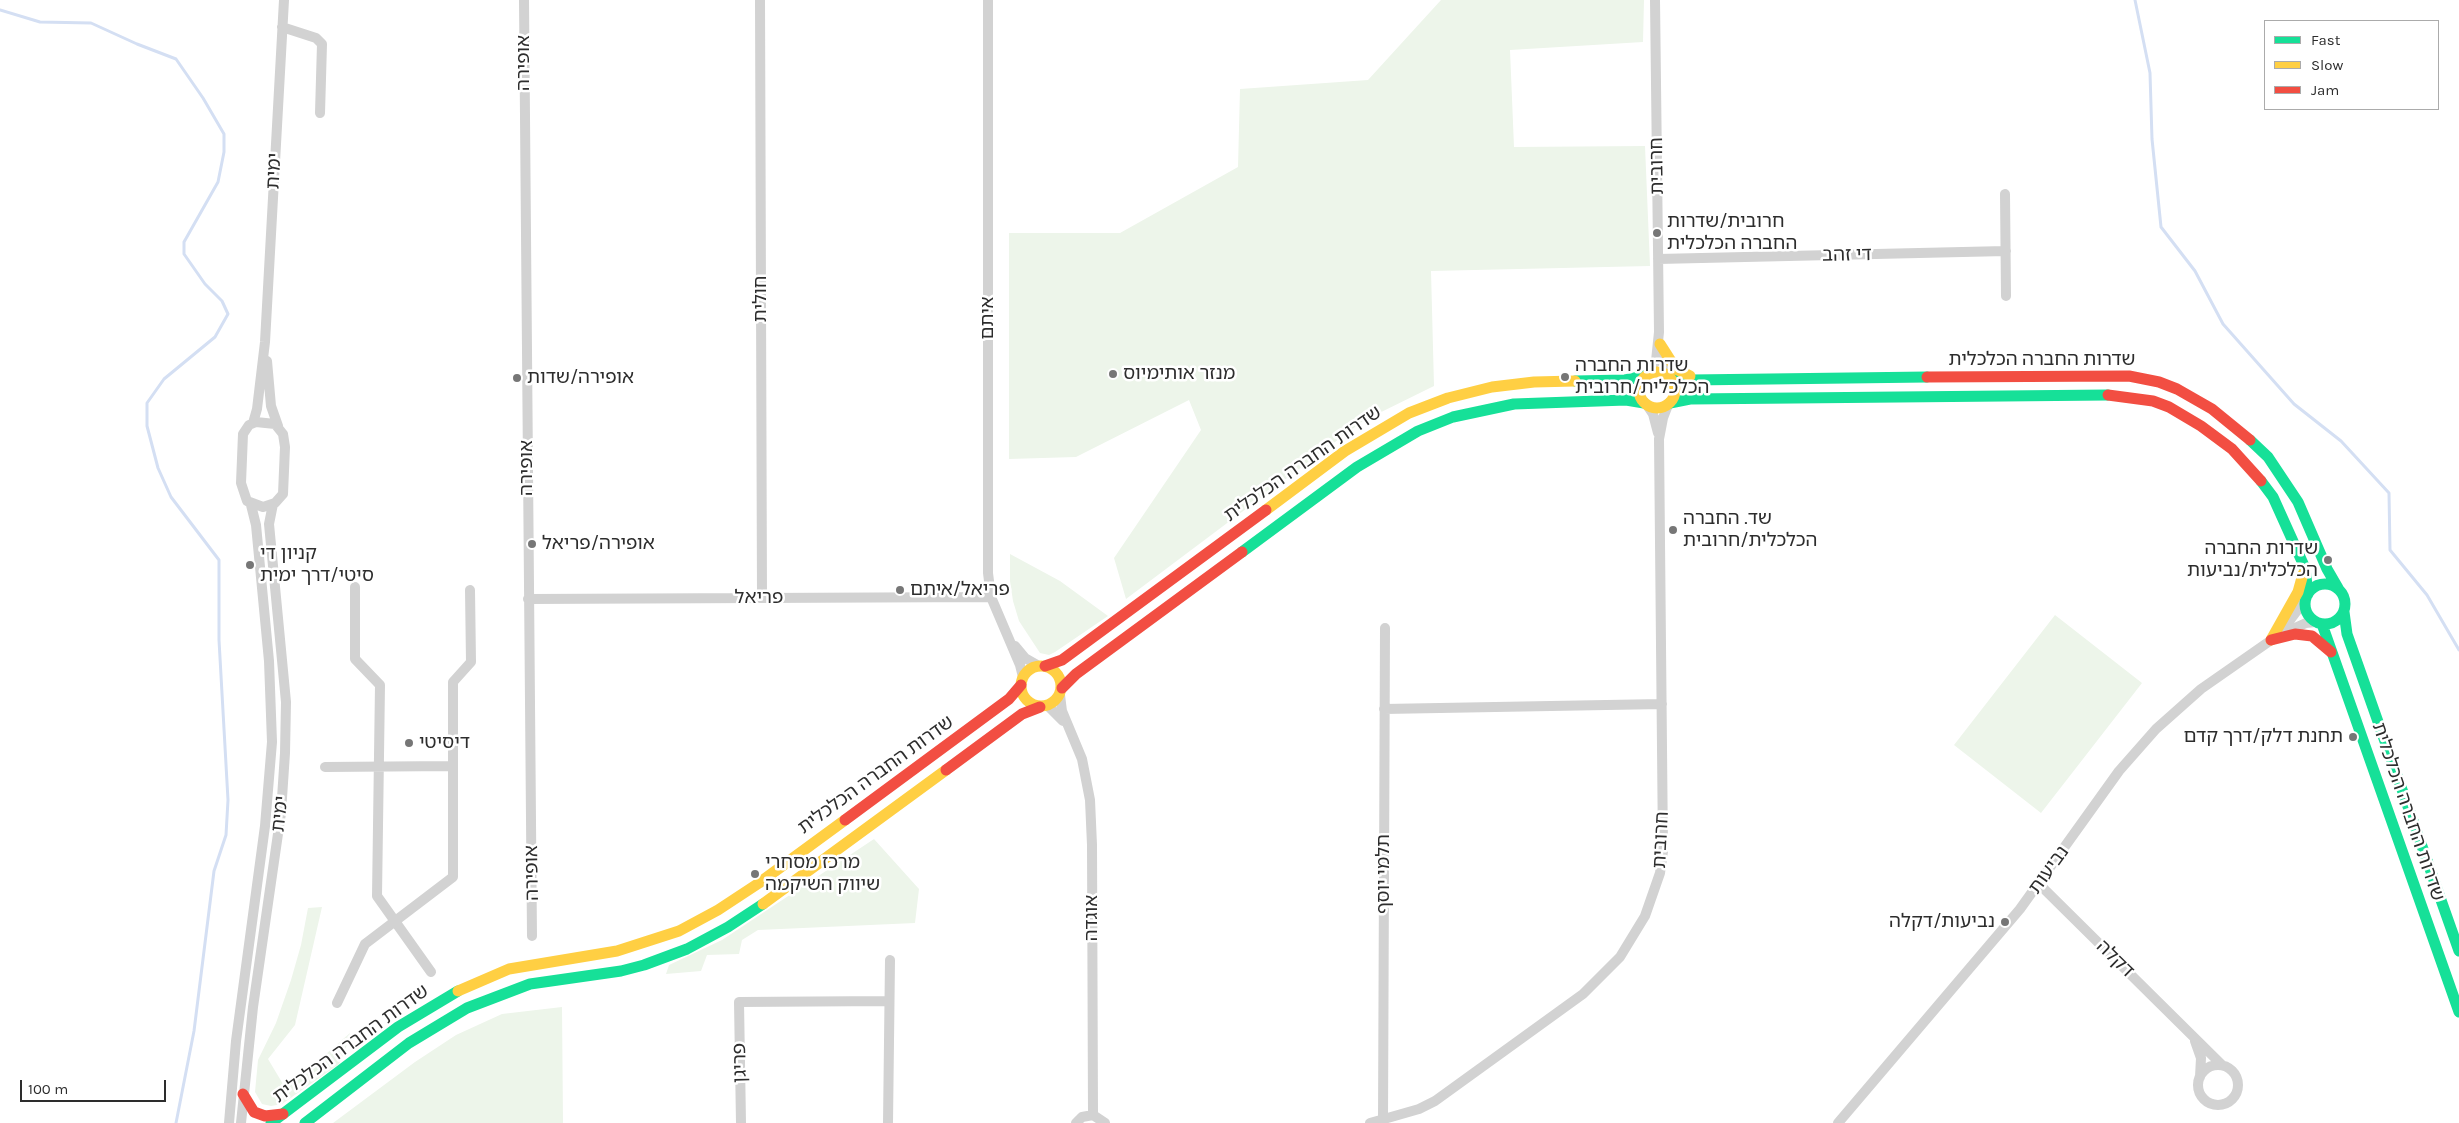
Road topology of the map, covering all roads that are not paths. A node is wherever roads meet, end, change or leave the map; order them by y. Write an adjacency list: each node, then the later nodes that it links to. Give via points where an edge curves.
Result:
1 (284, 0): 6 (street, ימית)
2 (524, 0): 32 (street, אופירה)
3 (760, 0): 31 (street, חולית)
4 (988, 0): 29 (street, איתם, via 988,573)
5 (1655, 0): 10 (street, חרובית)
6 (282, 28): 7 (street, via 316,38 322,44); 13 (street, ימית)
7 (320, 113)
8 (2006, 194): 9 (street)
9 (2006, 251): 10 (street, די זהב); 11 (street)
10 (1658, 259): 12 (street, חרובית)
11 (2006, 296)
12 (1659, 332): 14 (street, חרובית); 15 (street, חרובית, via 1656,361)
13 (265, 342): 20 (street, ימית); 21 (street, ימית, via 271,406)
14 (1660, 344): 16 (street, חרובית); 17 (main road, via 1676,369)
15 (1646, 375): 16 (main road, via 1657,371); 18 (main road, via 1639,387); 39 (main road, שדרות החברה הכלכלית, via 1625,380 1534,382 1492,387 1448,398 1409,413 1345,451 1062,660)
16 (1669, 375): 17 (main road, שדרות החברה הכלכלית); 19 (main road, via 1676,393)
17 (1705, 380): 27 (main road, שדרות החברה הכלכלית, via 2113,375 2159,382 2212,409 2246,434 2268,457 2298,502)
18 (1646, 404): 19 (main road, via 1657,408); 22 (street, חרובית, via 1653,414); 41 (main road, שדרות החברה הכלכלית, via 1626,400 1514,404 1454,417 1418,431 1356,467 1076,674)
19 (1669, 404): 22 (street, חרובית); 25 (main road, שדרות החברה הכלכלית, via 1700,399 2113,395 2140,398 2185,415 2244,461 2273,497)
20 (253, 423): 21 (street, via 269,422); 24 (street, ימית, via 246,428 240,448 242,491)
21 (278, 426): 23 (street, ימית, via 284,439 284,488 280,499)
22 (1659, 439): 42 (street, חרובית)
23 (273, 504): 24 (street, via 263,507); 61 (street, ימית, via 269,524 286,702 285,753 281,812)
24 (251, 505): 65 (street, ימית, via 256,525 269,660 272,742)
25 (2301, 559): 30 (main road, שדרות החברה הכלכלית, via 2308,579); 37 (main road, via 2303,572 2298,592)
26 (355, 587): 48 (street, via 355,659 380,685)
27 (2338, 588): 30 (main road, via 2318,585); 33 (main road, via 2345,599)
28 (470, 590): 46 (street, via 472,662 452,682)
29 (991, 597): 31 (street, פריאל); 36 (street, איתם)
30 (2307, 597): 34 (main road, via 2307,612); 37 (street, נביעות)
31 (762, 598): 32 (street, פריאל)
32 (528, 599): 51 (street, אופירה)
33 (2344, 612): 34 (main road, via 2335,622); 52 (main road, שדרות החברה הכלכלית, via 2347,634)
34 (2319, 623): 37 (street, נביעות, via 2306,623); 38 (main road, שדרות החברה הכלכלית)
35 (1384, 628): 44 (street, תלמי יוסף)
36 (1006, 634): 39 (street, איתם, via 1025,658); 40 (street, איתם, via 1020,665)
37 (2274, 638): 38 (main road, via 2295,634 2312,636 2326,645); 49 (street, נביעות, via 2201,689 2156,729 2119,771)
38 (2336, 659): 57 (main road, שדרות החברה הכלכלית)
39 (1042, 666): 40 (main road, via 1027,672); 41 (main road, via 1059,676)
40 (1022, 681): 43 (main road, via 1022,692 1028,702); 62 (main road, שדרות החברה הכלכלית, via 1009,699 718,910 679,931 638,946 509,969 458,990 404,1023)
41 (1061, 692): 43 (main road); 45 (street, אוגדה)
42 (1662, 704): 44 (street); 64 (street, חרובית, via 1663,851 1653,896 1634,937 1620,957 1583,994 1456,1087 1420,1109)
43 (1044, 706): 45 (street, אוגדה); 68 (main road, שדרות החברה הכלכלית, via 1022,714 770,900 728,927 687,949 644,965 530,984 467,1008 410,1043)
44 (1384, 709): 64 (street, תלמי יוסף)
45 (1067, 726): 63 (street, אוגדה, via 1082,759 1090,800)
46 (453, 766): 48 (street); 50 (street, via 453,877)
47 (325, 767): 48 (street)
48 (379, 767): 50 (street, via 377,896)
49 (2039, 884): 58 (street, דקלה); 74 (street, נביעות)
50 (394, 920): 54 (street); 56 (street, via 365,944)
51 (532, 936)
52 (2459, 951)
53 (890, 960): 55 (street)
54 (430, 972)
55 (889, 1001): 69 (street, פריגן, via 740,1002); 70 (street)
56 (337, 1003)
57 (2459, 1012)
58 (2191, 1033): 59 (street, דקלה); 60 (street, דקלה, via 2201,1058)
59 (2222, 1065): 60 (street, via 2209,1067); 60 (street, via 2233,1071 2238,1083 2235,1096 2225,1104 2206,1100 2199,1089)
60 (2200, 1076)
61 (243, 1094): 62 (main road, via 254,1112 265,1116); 66 (street, ימית)
62 (283, 1114): 67 (main road, שדרות החברה הכלכלית)
63 (1093, 1115): 71 (street, via 1082,1117); 72 (street)
64 (1383, 1120): 73 (street, חרובית)
65 (229, 1123)
66 (241, 1123)
67 (271, 1123)
68 (304, 1123)
69 (741, 1123)
70 (888, 1123)
71 (1076, 1123)
72 (1105, 1123)
73 (1370, 1123)
74 (1838, 1123)

